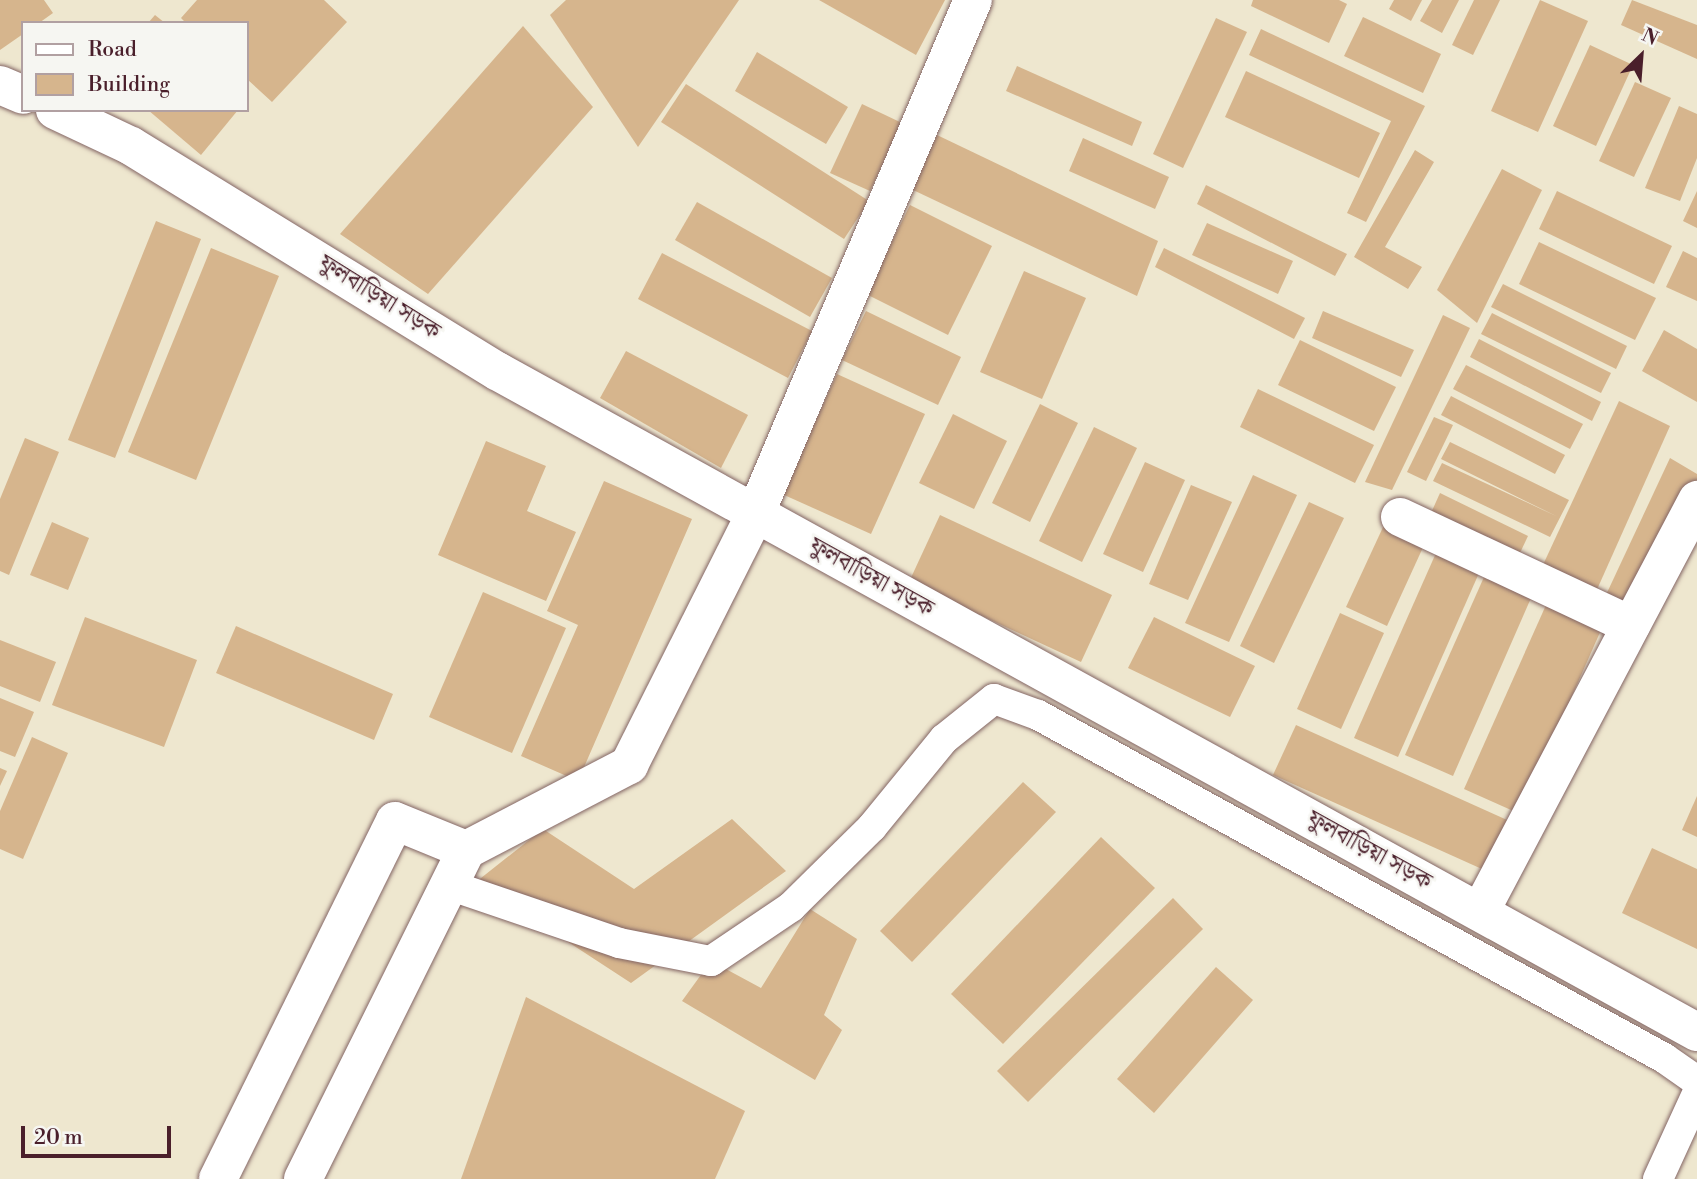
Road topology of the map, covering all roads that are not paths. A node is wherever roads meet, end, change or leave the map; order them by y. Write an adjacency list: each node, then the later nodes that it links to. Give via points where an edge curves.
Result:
1 (973, 0): 6 (street)
2 (0, 85): 3 (street)
3 (21, 94)
4 (59, 112): 6 (street, ফুলবাড়িয়া সড়ক, via 131,146 497,371)
5 (1697, 500): 8 (street)
6 (755, 515): 9 (street, via 629,765); 11 (street, ফুলবাড়িয়া সড়ক)
7 (1400, 517): 8 (street)
8 (1631, 625): 11 (street)
9 (466, 850): 10 (street); 15 (street, via 395,821)
10 (449, 886): 13 (lane, via 619,943 711,961 791,907 872,828 944,738 994,699 1038,715); 16 (street)
11 (1480, 912): 12 (street, ফুলবাড়িয়া সড়ক)
12 (1693, 1020)
13 (1697, 1081)
14 (1697, 1094): 17 (lane)
15 (218, 1179)
16 (303, 1179)
17 (1658, 1179)

